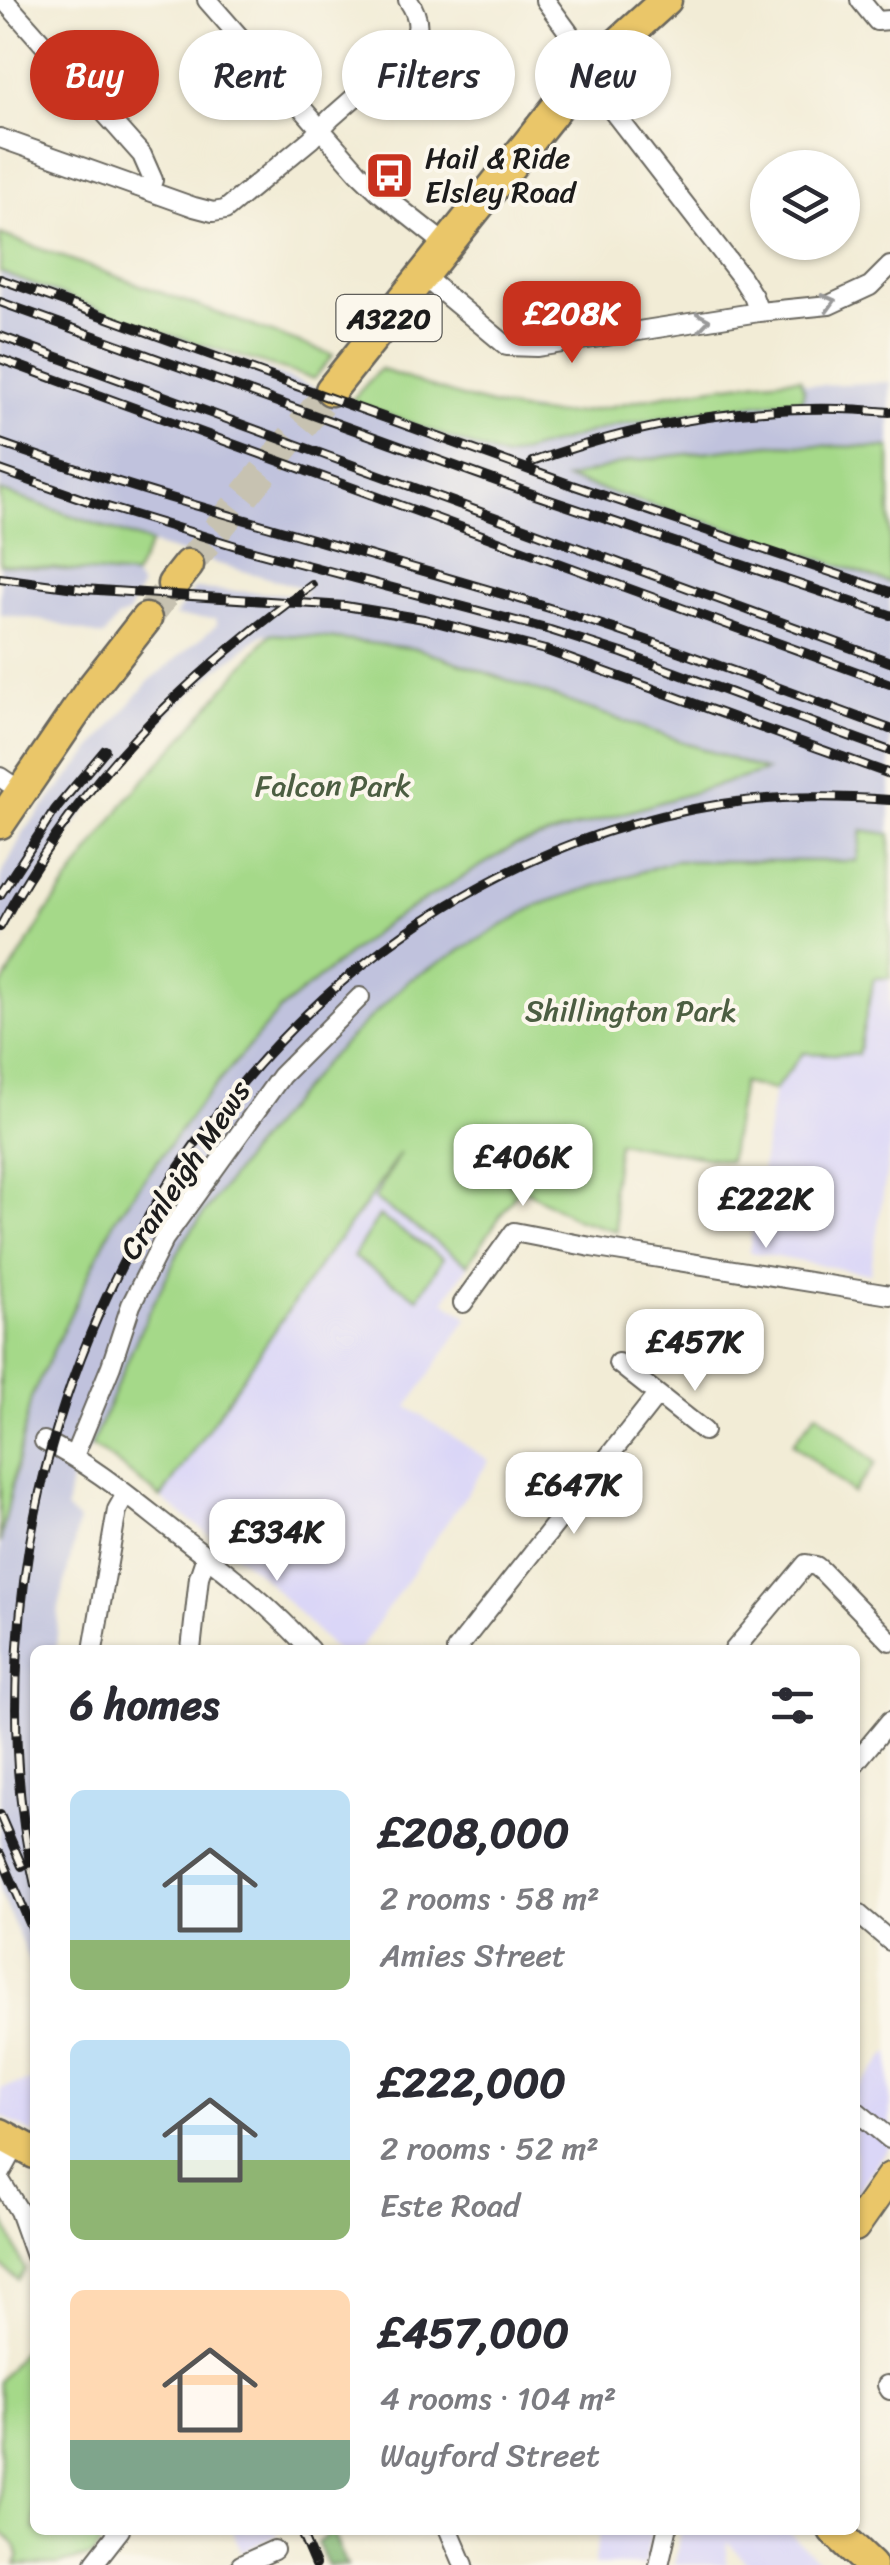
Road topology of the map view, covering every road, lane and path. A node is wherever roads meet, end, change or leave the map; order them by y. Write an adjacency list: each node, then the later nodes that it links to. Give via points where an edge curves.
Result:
1 (4, 0): 14 (street, via 142,156 151,172)
2 (207, 0): 12 (street)
3 (408, 0): 12 (street, via 418,20 414,42)
4 (546, 0): 8 (street)
5 (666, 0): 9 (highway, A3220)
6 (860, 0): 7 (street, via 878,20)
7 (890, 20)
8 (567, 30)
9 (633, 30)
10 (548, 120): 15 (highway, A3220)
11 (620, 120): 18 (street, via 741,277)
12 (321, 130): 14 (street, via 220,212); 15 (street, via 379,192)
13 (0, 138): 14 (street)
14 (149, 191)
15 (446, 246): 17 (highway, A3220)
16 (890, 266): 18 (street, one-way to 16, via 829,305 870,286)
17 (423, 276): 18 (street, one-way to 18, via 507,346); 19 (highway, A3220)
18 (759, 312)
19 (331, 390)
20 (146, 618): 21 (highway)
21 (11, 784): 22 (highway)
22 (0, 823)
23 (360, 997): 30 (street, Cranleigh Mews, via 281,1076 164,1239 130,1305)
24 (889, 1289): 25 (street, via 514,1232)
25 (464, 1303)
26 (618, 1363): 27 (street)
27 (657, 1394): 28 (street); 37 (street)
28 (704, 1431)
29 (44, 1441): 30 (street)
30 (74, 1456): 31 (street)
31 (126, 1494): 32 (street); 34 (street, via 117,1510)
32 (206, 1556): 35 (street); 36 (street)
33 (890, 1641): 38 (street, via 810,1564)
34 (94, 1645)
35 (192, 1645)
36 (305, 1645)
37 (460, 1645)
38 (738, 1645)
39 (890, 1720): 40 (street)
40 (860, 1757)
41 (860, 1915): 42 (street)
42 (890, 1940)
43 (860, 2114): 44 (street)
44 (890, 2140)
45 (17, 2143): 47 (street)
46 (890, 2176): 48 (main road)
47 (0, 2177): 49 (street)
48 (860, 2219)
49 (30, 2241)
50 (116, 2535): 55 (street)
51 (450, 2535): 57 (street)
52 (666, 2535): 58 (street)
53 (839, 2535): 59 (highway)
54 (274, 2550): 56 (street)
55 (96, 2562)
56 (241, 2565)
57 (464, 2565)
58 (659, 2565)
59 (870, 2565)

